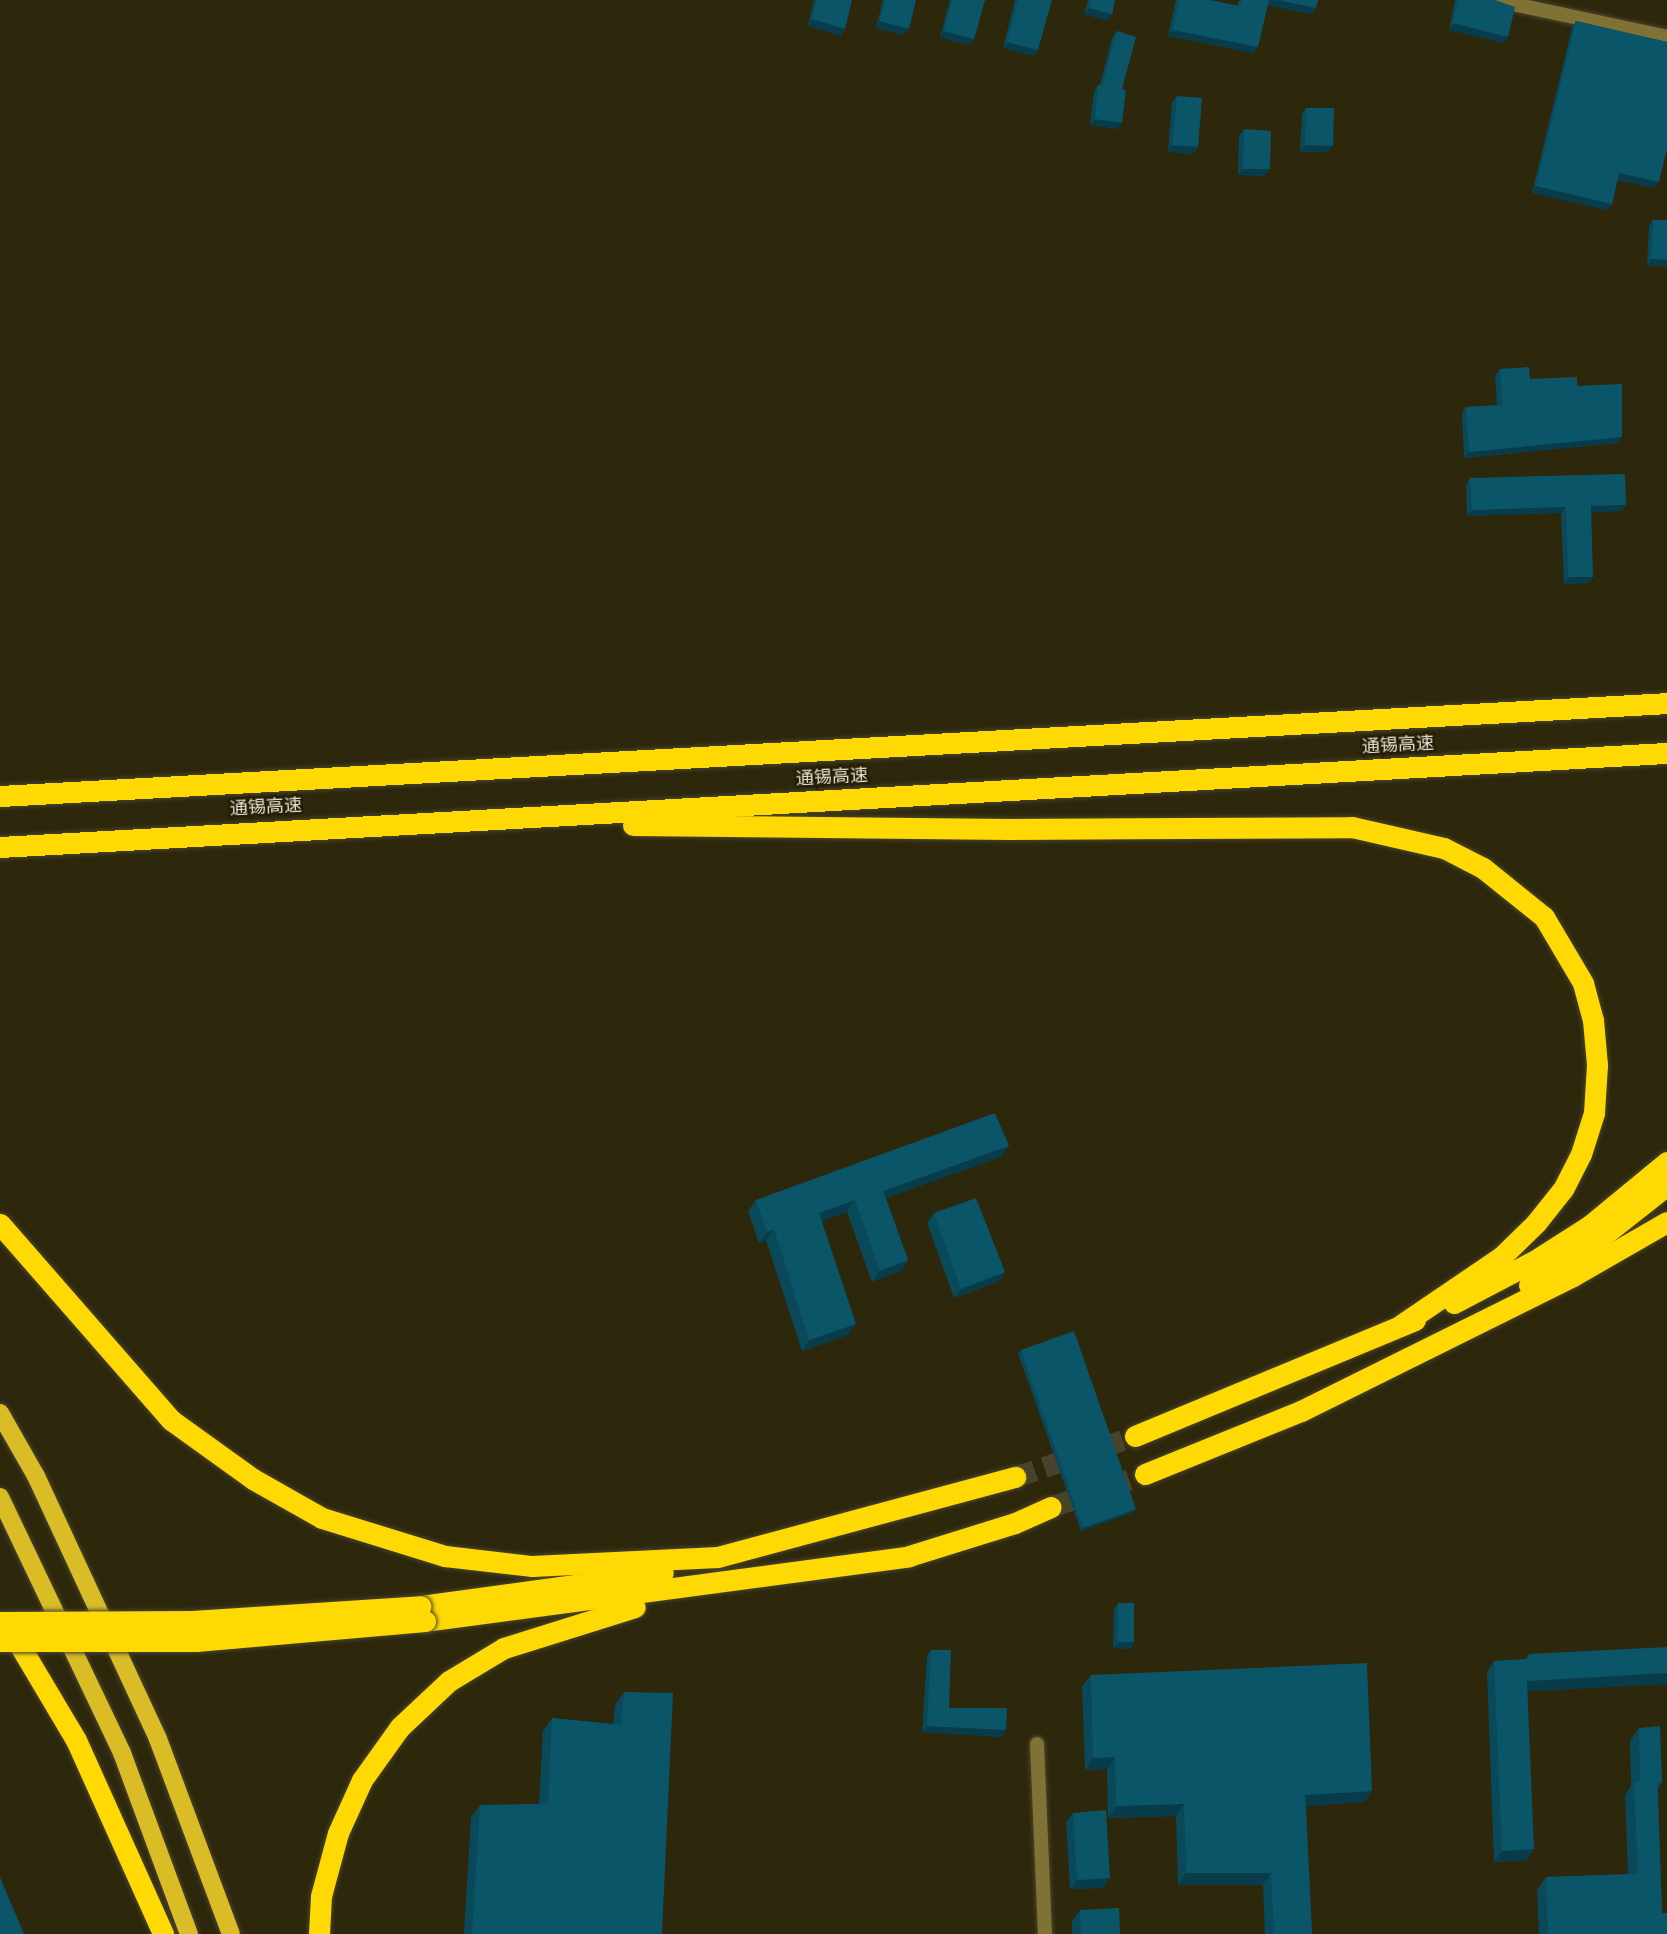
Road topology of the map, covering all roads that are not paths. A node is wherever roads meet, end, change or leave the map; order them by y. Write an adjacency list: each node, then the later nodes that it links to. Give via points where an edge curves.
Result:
1 (1495, 0): 2 (street)
2 (1667, 37)
3 (1667, 695): 5 (highway)
4 (1667, 704): 5 (highway, 通锡高速)
5 (1474, 715): 7 (highway, 通锡高速)
6 (1667, 753): 8 (highway, 通锡高速)
7 (0, 796)
8 (467, 821): 9 (highway, 通锡高速); 14 (highway, via 1009,830 1352,827 1444,848 1483,868 1544,917 1583,983 1593,1020 1597,1065 1594,1114 1563,1189 1536,1223 1501,1257)
9 (0, 847)
10 (1667, 1161): 14 (highway, via 1589,1226 1534,1261 1483,1290)
11 (1667, 1185): 15 (highway, via 1586,1249)
12 (1667, 1222): 15 (highway, via 1573,1276)
13 (0, 1224): 22 (highway, via 171,1420 253,1479 322,1518 445,1556 532,1566)
14 (1401, 1325): 17 (highway)
15 (1432, 1345): 18 (highway, via 1301,1411)
16 (0, 1413): 31 (main road, via 36,1475 158,1739)
17 (1135, 1436)
18 (1144, 1474)
19 (1015, 1477): 22 (highway)
20 (0, 1497): 30 (main road, via 122,1753)
21 (1051, 1507): 23 (highway, via 909,1556)
22 (718, 1557): 25 (highway, via 671,1572)
23 (731, 1581): 25 (highway); 32 (highway, via 580,1621 504,1648 449,1681 400,1727 362,1780 338,1833 321,1896)
24 (0, 1612): 29 (highway, via 76,1741)
25 (423, 1613): 26 (highway, bridge); 27 (highway, bridge, via 196,1641)
26 (0, 1622)
27 (0, 1641)
28 (1037, 1744): 33 (street)
29 (163, 1934)
30 (190, 1934)
31 (231, 1934)
32 (319, 1934)
33 (1045, 1934)

